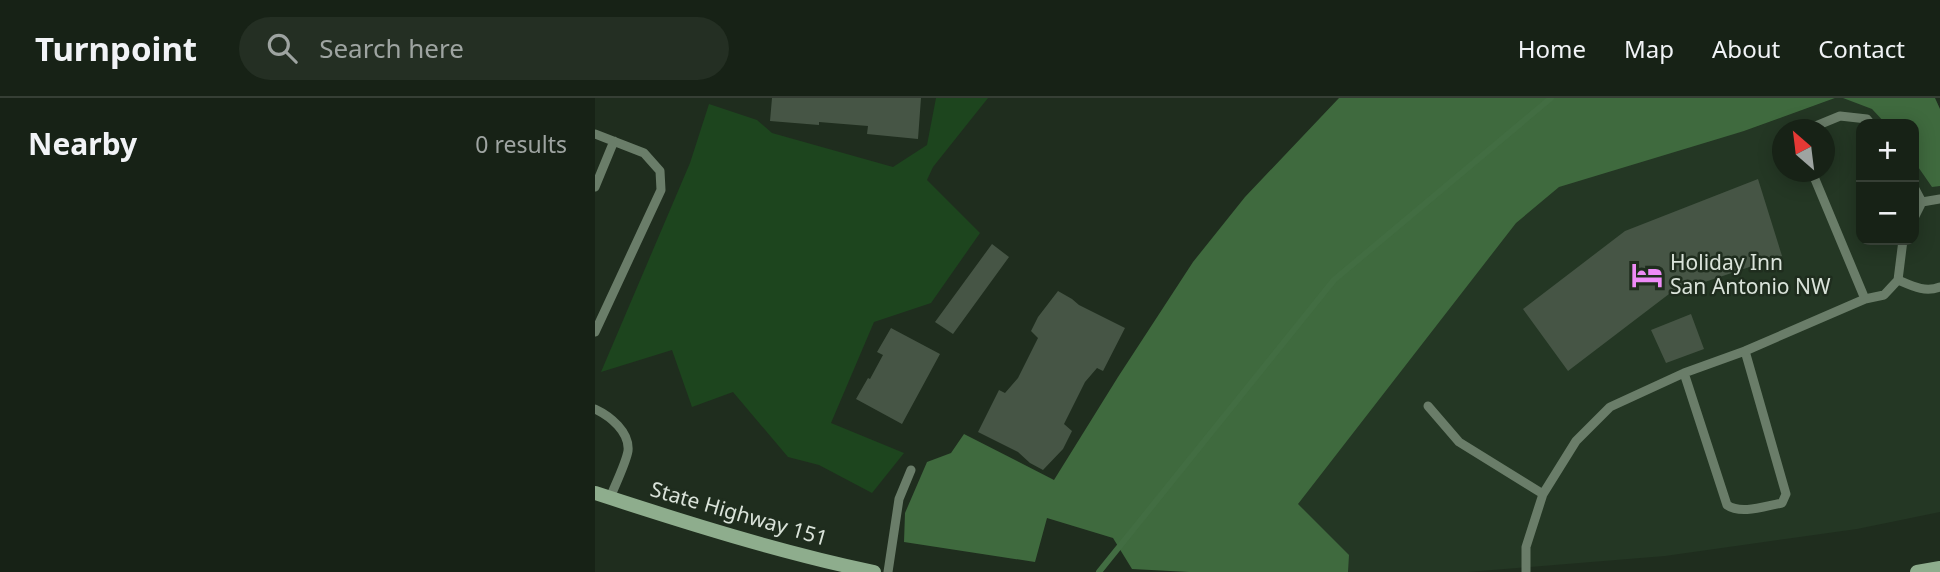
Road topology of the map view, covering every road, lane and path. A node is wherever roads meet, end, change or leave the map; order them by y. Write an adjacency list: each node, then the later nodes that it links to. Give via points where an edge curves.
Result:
1 (1833, 119): 2 (lane)
2 (1867, 119)
3 (595, 134): 4 (lane)
4 (614, 141): 6 (lane); 15 (lane, via 644,153 660,171 661,190)
5 (1816, 182): 14 (lane)
6 (595, 187)
7 (1919, 196): 9 (lane)
8 (1940, 199): 9 (lane)
9 (1922, 202): 10 (lane)
10 (1919, 208)
11 (1902, 245): 12 (lane)
12 (1898, 280): 13 (lane, via 1915,288); 14 (lane, via 1884,295)
13 (1940, 287)
14 (1865, 299): 16 (lane)
15 (595, 332)
16 (1745, 351): 17 (lane); 17 (lane, via 1786,494 1781,503 1733,510 1727,505)
17 (1684, 373): 22 (lane, via 1610,407 1576,441)
18 (1428, 406): 22 (lane, via 1459,442)
19 (595, 409): 23 (lane, via 617,424 627,439 628,451)
20 (911, 470): 26 (lane, via 899,499)
21 (595, 493): 23 (main road, State Highway 151)
22 (1543, 494): 27 (lane, via 1526,547)
23 (610, 498): 25 (main road, State Highway 151, via 776,549)
24 (1940, 568): 28 (main road)
25 (874, 572)
26 (888, 572)
27 (1526, 572)
28 (1917, 572)

